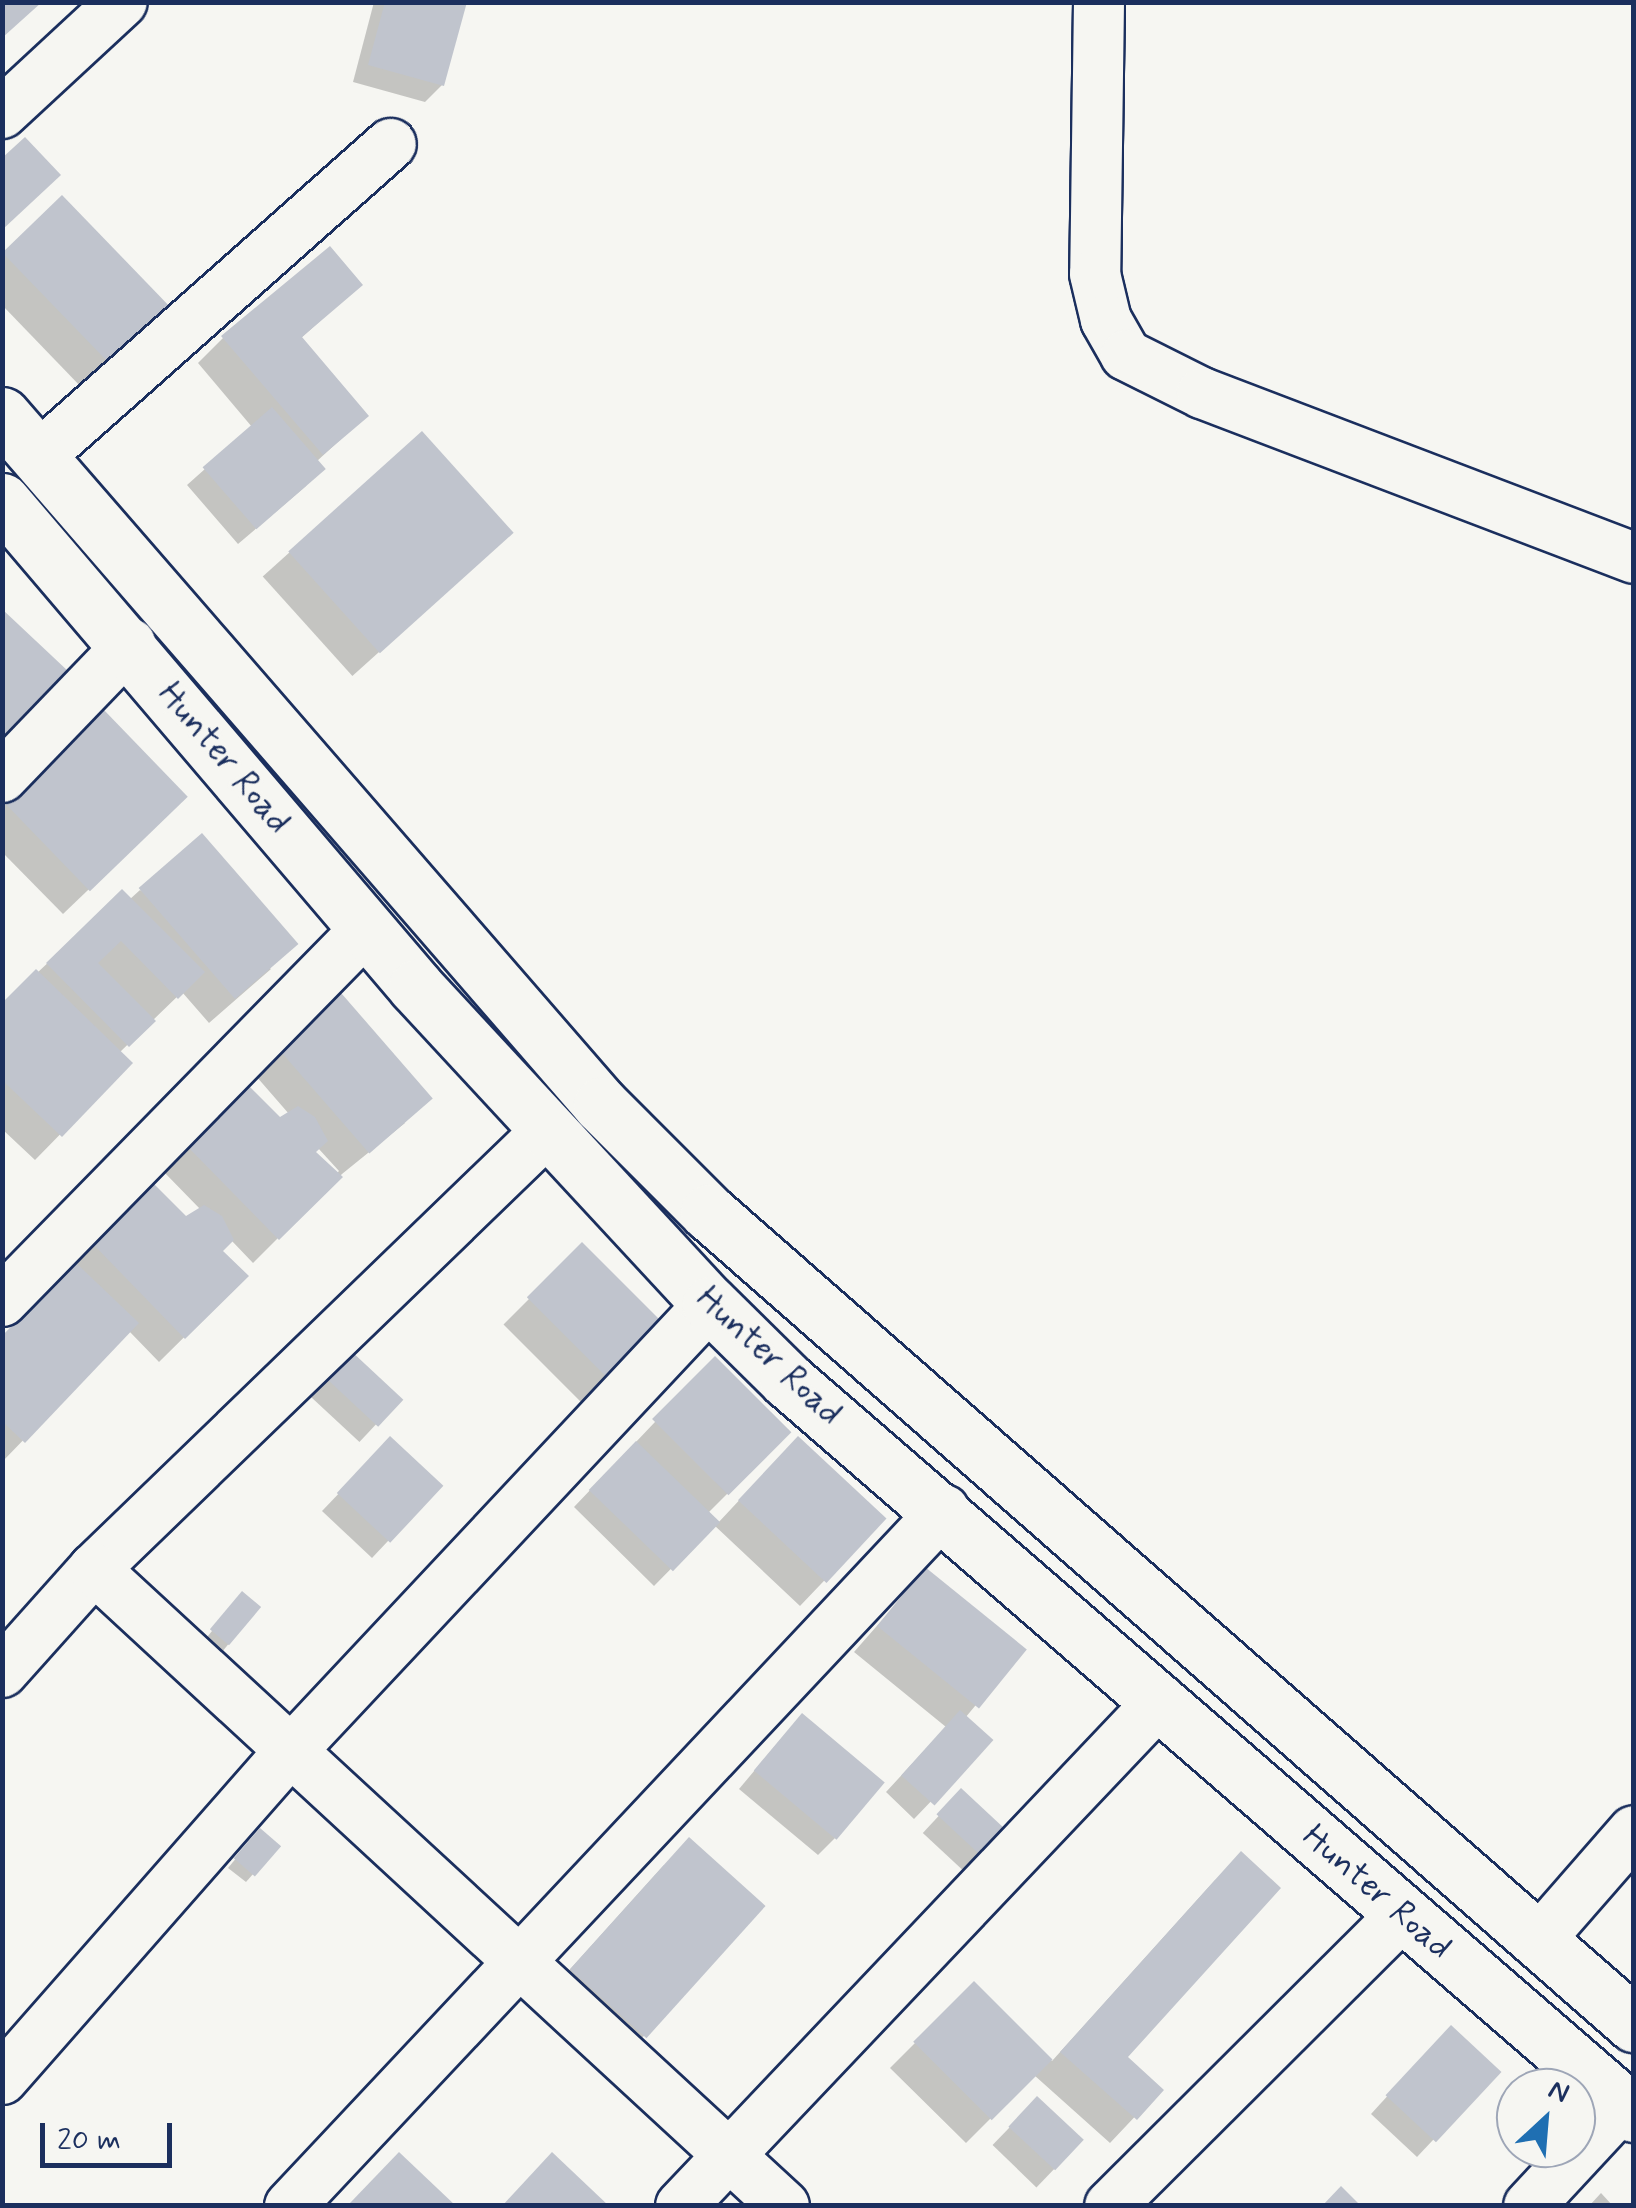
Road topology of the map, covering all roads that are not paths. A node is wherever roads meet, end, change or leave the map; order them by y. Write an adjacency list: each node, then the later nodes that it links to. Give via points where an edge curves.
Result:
1 (122, 2): 3 (street)
2 (1099, 2): 8 (street, via 1095,274 1106,320 1126,355 1202,392)
3 (2, 112)
4 (391, 144): 6 (street)
5 (2, 415): 6 (main road, Hunter Road)
6 (37, 458): 11 (main road, Hunter Road)
7 (2, 501): 9 (main road, Hunter Road)
8 (1634, 558)
9 (130, 644): 10 (street); 12 (main road, Hunter Road)
10 (2, 777)
11 (399, 870): 12 (main road); 23 (main road, Hunter Road, via 602,1105 708,1212)
12 (360, 920): 13 (main road, Hunter Road); 14 (street)
13 (546, 1132): 15 (main road, Hunter Road); 17 (street)
14 (2, 1301)
15 (710, 1304): 16 (main road, Hunter Road, via 788,1380); 20 (street)
16 (944, 1510): 19 (main road, Hunter Road); 24 (street)
17 (94, 1569): 18 (street); 20 (street)
18 (2, 1672)
19 (1161, 1700): 22 (main road, Hunter Road); 28 (street)
20 (288, 1754): 24 (street); 26 (street)
21 (1634, 1831): 23 (street)
22 (1402, 1915): 27 (main road, Hunter Road); 32 (street)
23 (1536, 1942): 25 (main road, Hunter Road)
24 (520, 1964): 28 (street); 29 (street)
25 (1634, 2024)
26 (2, 2079)
27 (1628, 2109): 33 (street)
28 (730, 2153): 30 (street); 31 (street)
29 (290, 2206)
30 (682, 2206)
31 (784, 2206)
32 (1110, 2206)
33 (1529, 2206)

